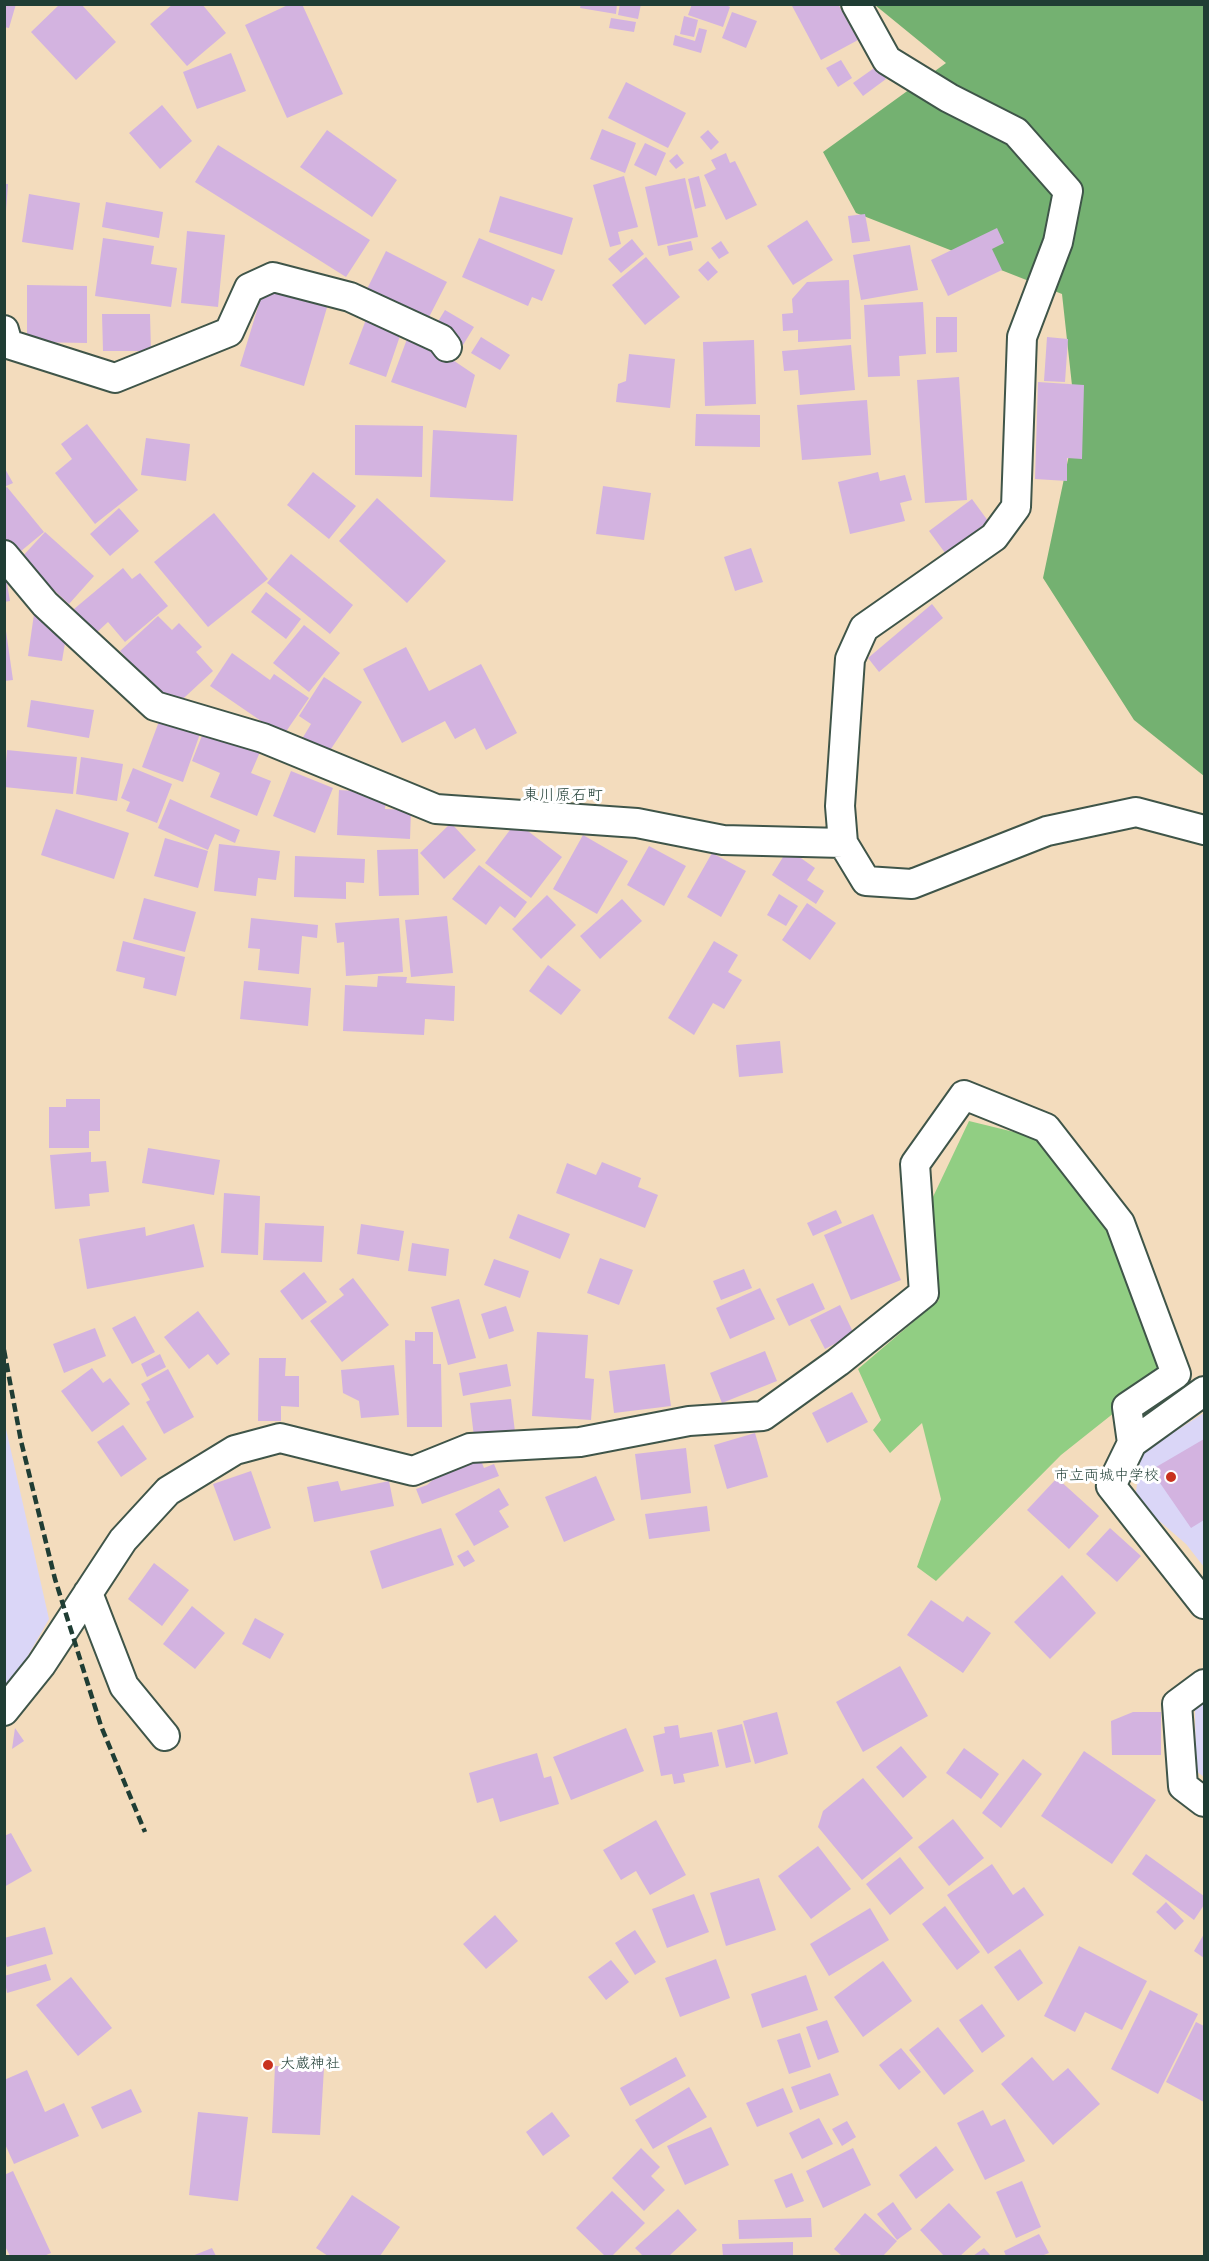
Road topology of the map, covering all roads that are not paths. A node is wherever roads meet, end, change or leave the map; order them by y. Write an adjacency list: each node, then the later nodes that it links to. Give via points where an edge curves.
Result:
1 (856, 4): 6 (street, via 887,60 1016,132 1068,191 1058,242 1022,337 1016,507 994,537 864,628 850,659 840,806)
2 (4, 330): 3 (street, via 8,344 115,378 230,332 249,288 273,277 350,297 441,339)
3 (447, 347)
4 (4, 555): 6 (street, via 45,604 155,706 263,738 436,809 637,823 723,840)
5 (1204, 830): 6 (street, via 1136,812 1047,831 912,884 866,881)
6 (843, 843)
7 (1204, 1390): 8 (street)
8 (1132, 1443): 9 (street, via 1127,1407 1176,1374 1120,1222 1046,1128 964,1095 915,1164 924,1293 763,1416 689,1421 580,1442 470,1448 413,1471 280,1438 236,1450 168,1491 123,1540); 10 (street, via 1111,1486)
9 (88, 1593): 12 (street, via 41,1665); 13 (street, via 124,1686)
10 (1204, 1604)
11 (1204, 1684): 14 (street, via 1178,1704 1183,1786)
12 (4, 1712)
13 (165, 1736)
14 (1204, 1802)

